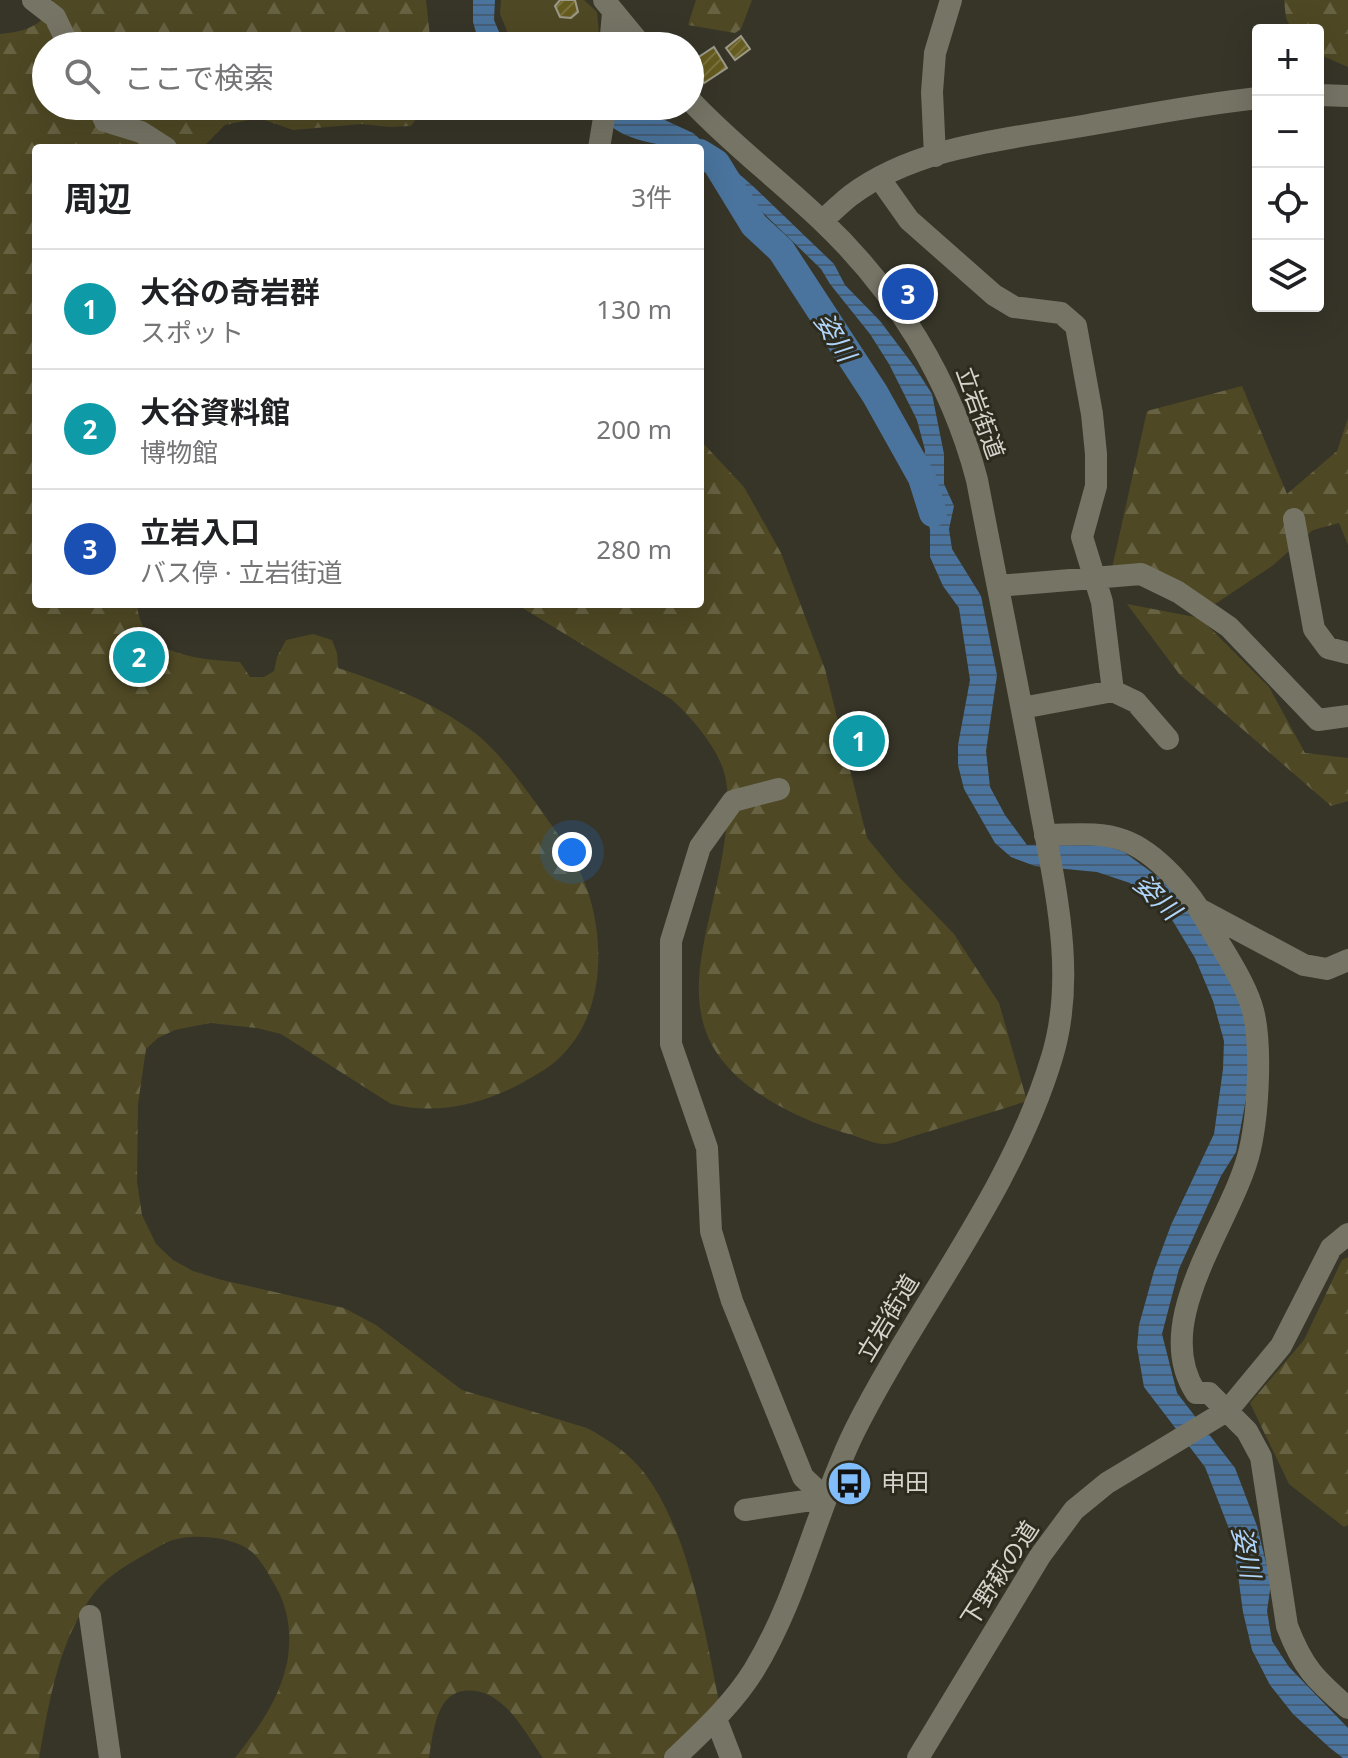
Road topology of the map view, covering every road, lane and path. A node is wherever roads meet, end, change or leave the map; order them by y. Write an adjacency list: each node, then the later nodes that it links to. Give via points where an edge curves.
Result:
1 (33, 0): 4 (street, via 55,17)
2 (951, 0): 15 (street, via 935,53)
3 (608, 7): 5 (street); 6 (street)
4 (62, 32)
5 (609, 32)
6 (630, 32)
7 (1324, 95): 8 (street)
8 (1348, 96)
9 (1252, 99): 15 (street, via 1001,140)
10 (704, 113): 17 (street, 立岩街道)
11 (105, 120): 14 (street)
12 (604, 120): 13 (street)
13 (600, 142)
14 (160, 144)
15 (935, 156): 16 (street)
16 (880, 179): 17 (street, via 851,195); 19 (street, via 909,220 994,295 1014,307 1061,313 1076,326 1096,454 1096,486 1082,537)
17 (822, 221): 20 (street, 立岩街道, via 890,298 934,364 966,437)
18 (1294, 519): 21 (street, via 1314,629 1328,648)
19 (1096, 578): 20 (street); 22 (street); 24 (street, via 1141,574 1178,592 1229,627 1318,720)
20 (998, 586): 23 (street, 立岩街道)
21 (1348, 653)
22 (1113, 691): 23 (street); 25 (street, via 1136,702)
23 (1022, 708): 27 (street, 立岩街道)
24 (1348, 716)
25 (1168, 739)
26 (779, 789): 32 (street, via 733,801 700,847 671,941 671,1044 707,1148 711,1231 732,1301 803,1477)
27 (1045, 835): 28 (street, via 1124,840 1175,878); 32 (street, 立岩街道, via 1064,993 1058,1036 1040,1093 1020,1142 868,1404)
28 (1200, 909): 29 (street, via 1304,965 1327,969); 31 (street, via 1252,1005 1257,1043 1250,1150 1196,1273 1183,1325 1185,1376 1196,1393 1209,1393)
29 (1348, 960)
30 (1348, 1234): 31 (street, via 1331,1248 1281,1346)
31 (1220, 1416): 35 (street, via 1247,1431 1261,1457 1287,1626 1296,1650 1309,1672); 40 (street, 下野萩の道, via 1107,1483 1074,1510 1040,1556)
32 (825, 1498): 33 (street); 36 (street, 立岩街道, via 784,1612 753,1671)
33 (745, 1510)
34 (90, 1616): 37 (street)
35 (1348, 1708)
36 (716, 1719): 38 (street, 立岩街道); 39 (street)
37 (110, 1758)
38 (675, 1758)
39 (731, 1758)
40 (918, 1758)

